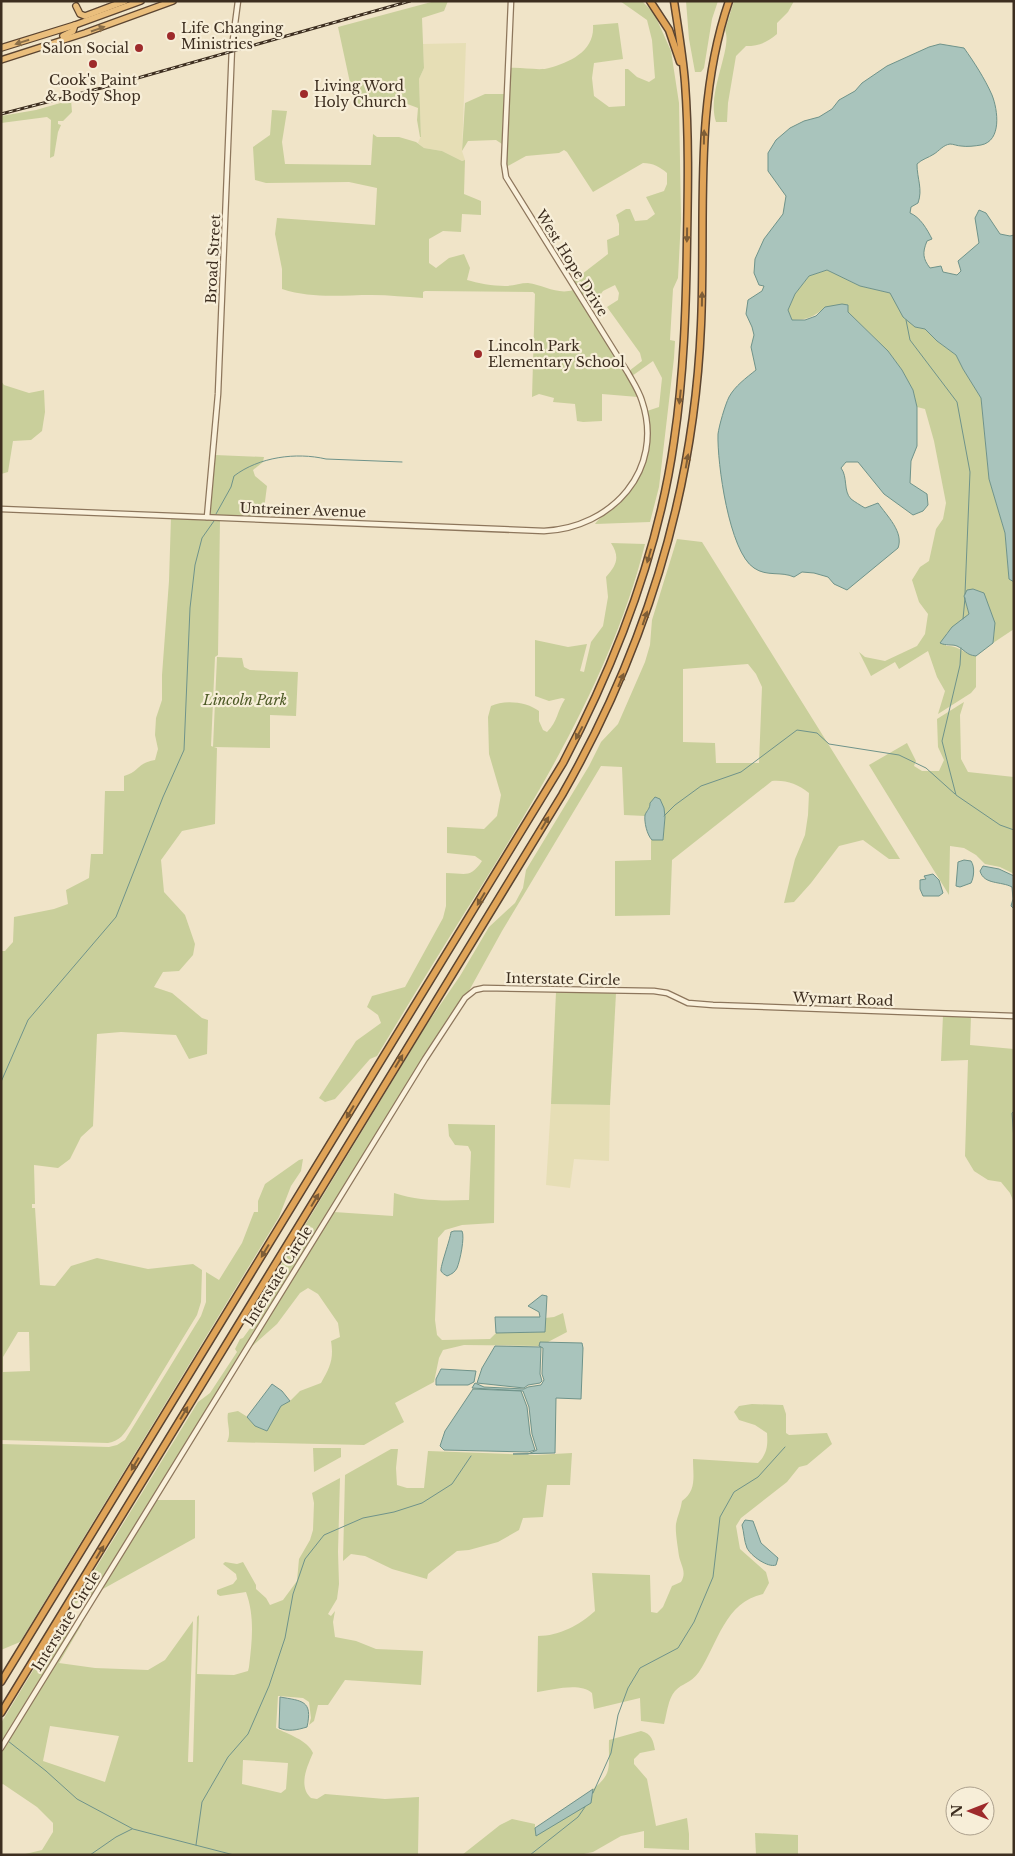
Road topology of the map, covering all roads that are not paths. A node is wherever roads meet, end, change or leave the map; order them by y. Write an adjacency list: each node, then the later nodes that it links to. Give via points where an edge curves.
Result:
1 (125, 1): 9 (highway, via 85,16)
2 (141, 1): 10 (highway)
3 (173, 1): 12 (highway, one-way to 3)
4 (238, 1): 17 (street, Broad Street, via 232,51 218,394)
5 (510, 1): 16 (street, West Hope Drive, via 506,178 637,389 645,414 646,443 638,472 623,496)
6 (650, 1): 14 (highway, via 669,30)
7 (674, 1): 14 (highway)
8 (729, 1): 21 (highway, one-way to 8, via 562,795 616,690 662,564 690,444 701,323 706,112 715,52)
9 (76, 6)
10 (75, 25): 11 (highway, one-way to 11); 12 (highway, via 69,35 25,49)
11 (1, 48)
12 (17, 55): 13 (highway)
13 (1, 60)
14 (685, 82): 20 (highway, one-way to 20, via 687,262 679,401 671,462 657,526 618,646 558,772)
15 (1, 509): 17 (street, Untreiner Avenue)
16 (601, 515): 17 (street, Untreiner Avenue, via 570,529 544,532)
17 (207, 517)
18 (674, 997): 19 (street, Wymart Road, via 688,1003 713,1005); 22 (street, Interstate Circle, via 654,991 484,988 471,992 465,998)
19 (1014, 1016)
20 (1, 1682)
21 (1, 1713)
22 (1, 1748)

